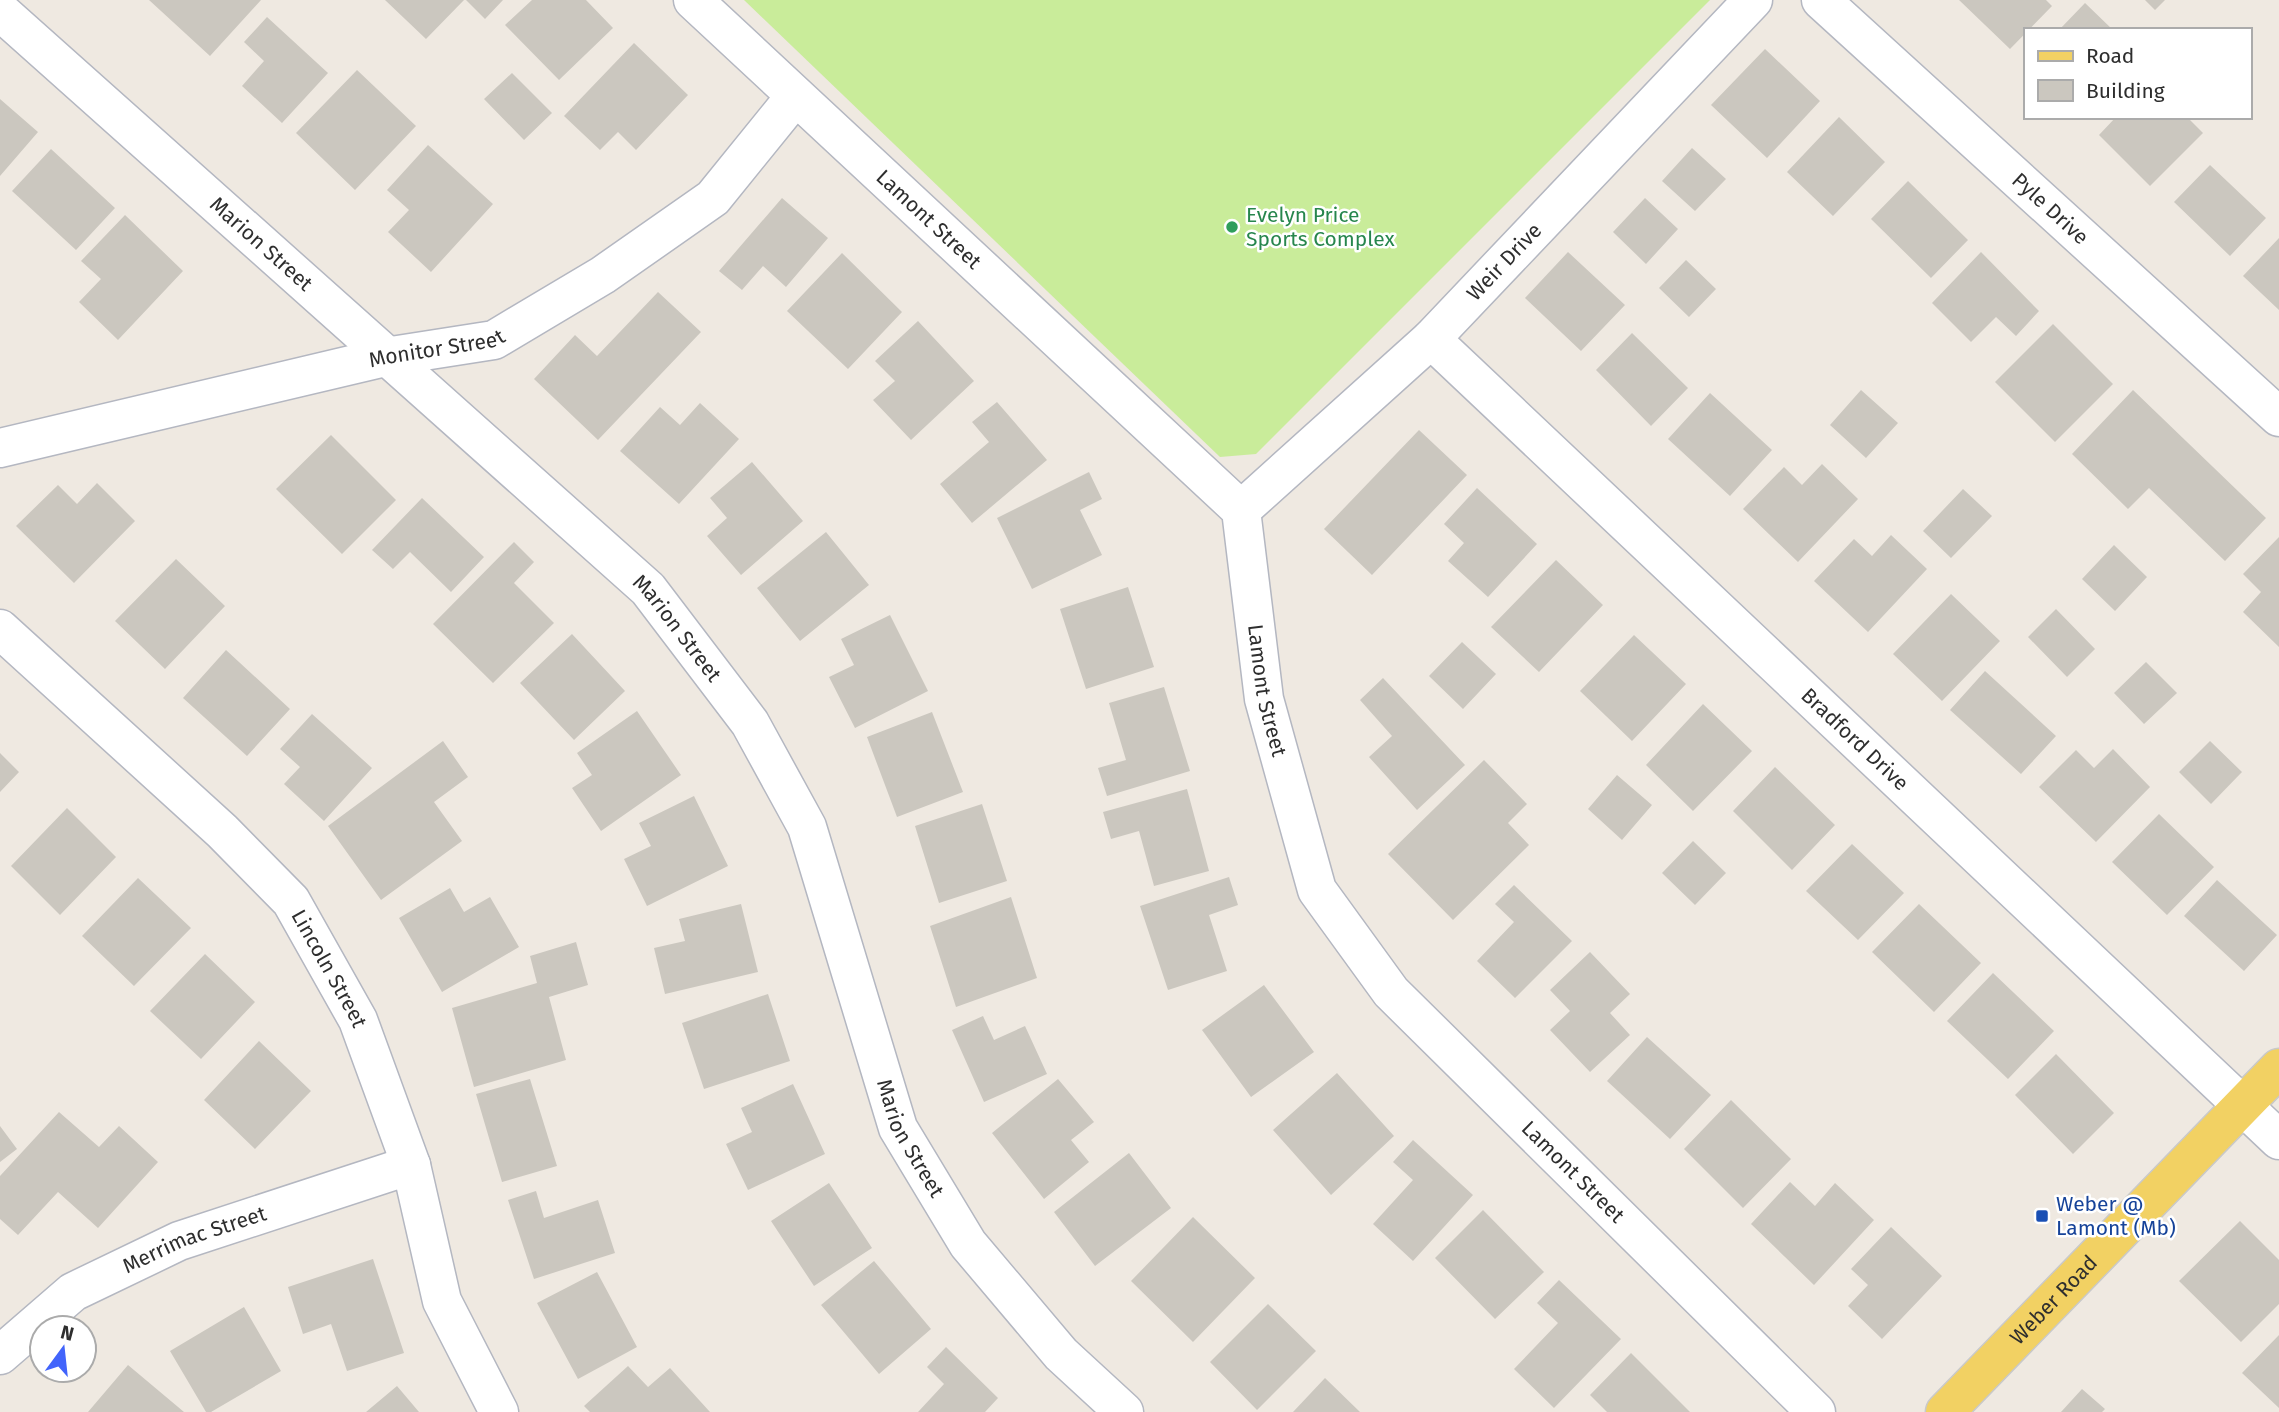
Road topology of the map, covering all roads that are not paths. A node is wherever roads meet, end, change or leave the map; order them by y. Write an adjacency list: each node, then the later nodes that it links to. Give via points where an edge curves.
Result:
1 (692, 0): 5 (street, Lamont Street)
2 (1754, 0): 6 (street, Weir Drive)
3 (1821, 0): 8 (street, Pyle Drive)
4 (0, 11): 7 (street, Marion Street)
5 (794, 98): 7 (street, Monitor Street, via 713,198 603,275 494,340); 10 (street, Lamont Street)
6 (1431, 339): 10 (street, Weir Drive); 13 (street, Bradford Drive)
7 (385, 357): 9 (street, Monitor Street); 18 (street, Marion Street, via 648,589 750,723 807,827 898,1128 968,1244 1061,1354)
8 (2279, 416)
9 (0, 448)
10 (1241, 510): 19 (street, Lamont Street, via 1264,699 1317,890 1391,992)
11 (0, 629): 15 (street, Lincoln Street, via 222,831 291,901 358,1020)
12 (2279, 1068): 13 (main road, Weber Road)
13 (2242, 1107): 14 (street, Bradford Drive); 20 (main road, Weber Road)
14 (2279, 1140)
15 (411, 1165): 16 (street, Merrimac Street, via 179,1241 74,1293); 17 (street, Lincoln Street, via 442,1301)
16 (0, 1355)
17 (499, 1412)
18 (1124, 1412)
19 (1816, 1412)
20 (1945, 1412)

